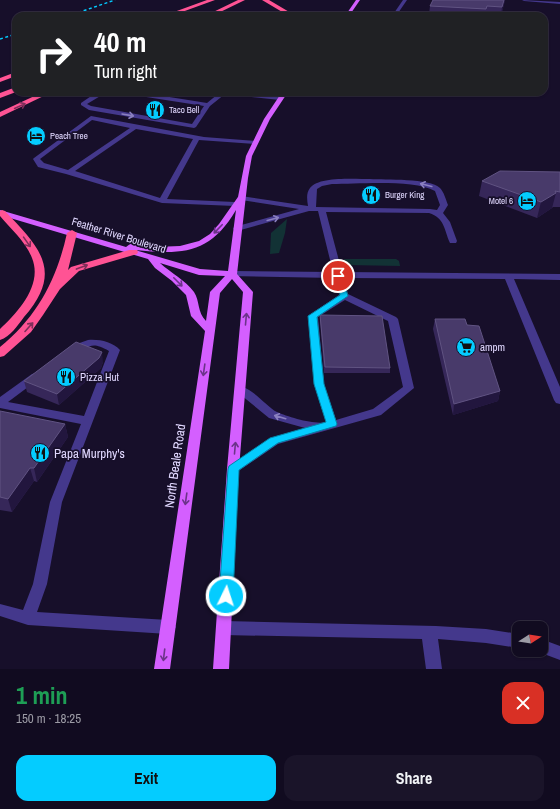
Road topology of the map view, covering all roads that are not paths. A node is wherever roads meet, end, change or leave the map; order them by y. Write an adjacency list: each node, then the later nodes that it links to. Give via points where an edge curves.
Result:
1 (213, 0): 8 (highway); 9 (highway)
2 (242, 0): 10 (highway)
3 (265, 0): 11 (highway)
4 (358, 0): 12 (main road)
5 (405, 0): 13 (lane)
6 (524, 0): 7 (lane)
7 (560, 3)
8 (178, 12)
9 (188, 12)
10 (216, 12)
11 (286, 12)
12 (350, 12)
13 (397, 12)
14 (12, 76): 15 (highway)
15 (0, 80)
16 (12, 91): 17 (highway)
17 (0, 96)
18 (40, 96): 24 (highway, one-way to 18)
19 (95, 96): 23 (lane, one-way to 23, via 83,104 90,108 194,126)
20 (152, 96): 23 (lane)
21 (218, 96): 23 (lane)
22 (282, 96): 27 (main road)
23 (208, 105)
24 (0, 115)
25 (135, 127): 26 (lane); 28 (lane); 28 (lane, via 91,118 36,159 41,165)
26 (197, 138): 27 (lane); 30 (lane)
27 (255, 142): 29 (main road, via 246,166)
28 (69, 172): 30 (lane)
29 (241, 198): 31 (main road); 32 (lane); 35 (main road)
30 (162, 201): 31 (lane)
31 (235, 204): 38 (main road, one-way to 38, via 222,226 205,242 195,246 159,250)
32 (314, 209): 34 (lane); 34 (lane, one-way to 32, via 444,206 437,189 415,183 321,184 310,192); 35 (lane, one-way to 32); 42 (lane)
33 (1, 213): 36 (main road, Feather River Boulevard); 48 (highway, one-way to 48, via 28,242 39,262 39,281 30,302)
34 (439, 213): 37 (lane, via 446,219)
35 (237, 229): 41 (main road)
36 (72, 233): 38 (main road, Feather River Boulevard); 45 (highway, via 69,252)
37 (453, 241)
38 (109, 245): 39 (main road, Feather River Boulevard)
39 (133, 252): 40 (main road, Feather River Boulevard); 45 (highway, one-way to 39, via 75,269)
40 (149, 257): 41 (main road, Feather River Boulevard, via 198,272); 47 (main road, one-way to 47, via 190,294 196,316)
41 (232, 274): 42 (lane); 47 (main road, North Beale Road, via 215,292); 52 (main road, one-way to 41, via 248,292)
42 (338, 276): 43 (lane); 46 (lane)
43 (509, 277): 44 (lane); 53 (lane)
44 (560, 277)
45 (52, 292): 49 (highway, one-way to 45, via 37,318)
46 (344, 296): 56 (lane, via 313,316 319,384); 56 (lane, via 393,319 409,388 377,412)
47 (210, 331): 61 (main road, North Beale Road, one-way to 61)
48 (0, 336)
49 (0, 354)
50 (61, 358): 55 (lane, via 79,346 93,341 116,350)
51 (42, 372): 54 (lane)
52 (240, 389): 57 (lane, one-way to 52, via 273,415); 58 (main road, one-way to 52)
53 (560, 400)
54 (0, 403): 55 (lane)
55 (87, 421): 60 (lane, via 56,502 40,584)
56 (332, 424): 57 (lane)
57 (317, 428): 58 (lane, via 274,441)
58 (233, 469): 62 (main road)
59 (0, 610): 60 (lane)
60 (28, 618): 61 (lane)
61 (168, 627): 67 (main road, North Beale Road, one-way to 67)
62 (224, 628): 63 (lane); 68 (main road)
63 (429, 632): 64 (lane); 69 (lane)
64 (512, 640)
65 (548, 649): 66 (lane)
66 (560, 653)
67 (162, 669)
68 (221, 669)
69 (434, 669)

